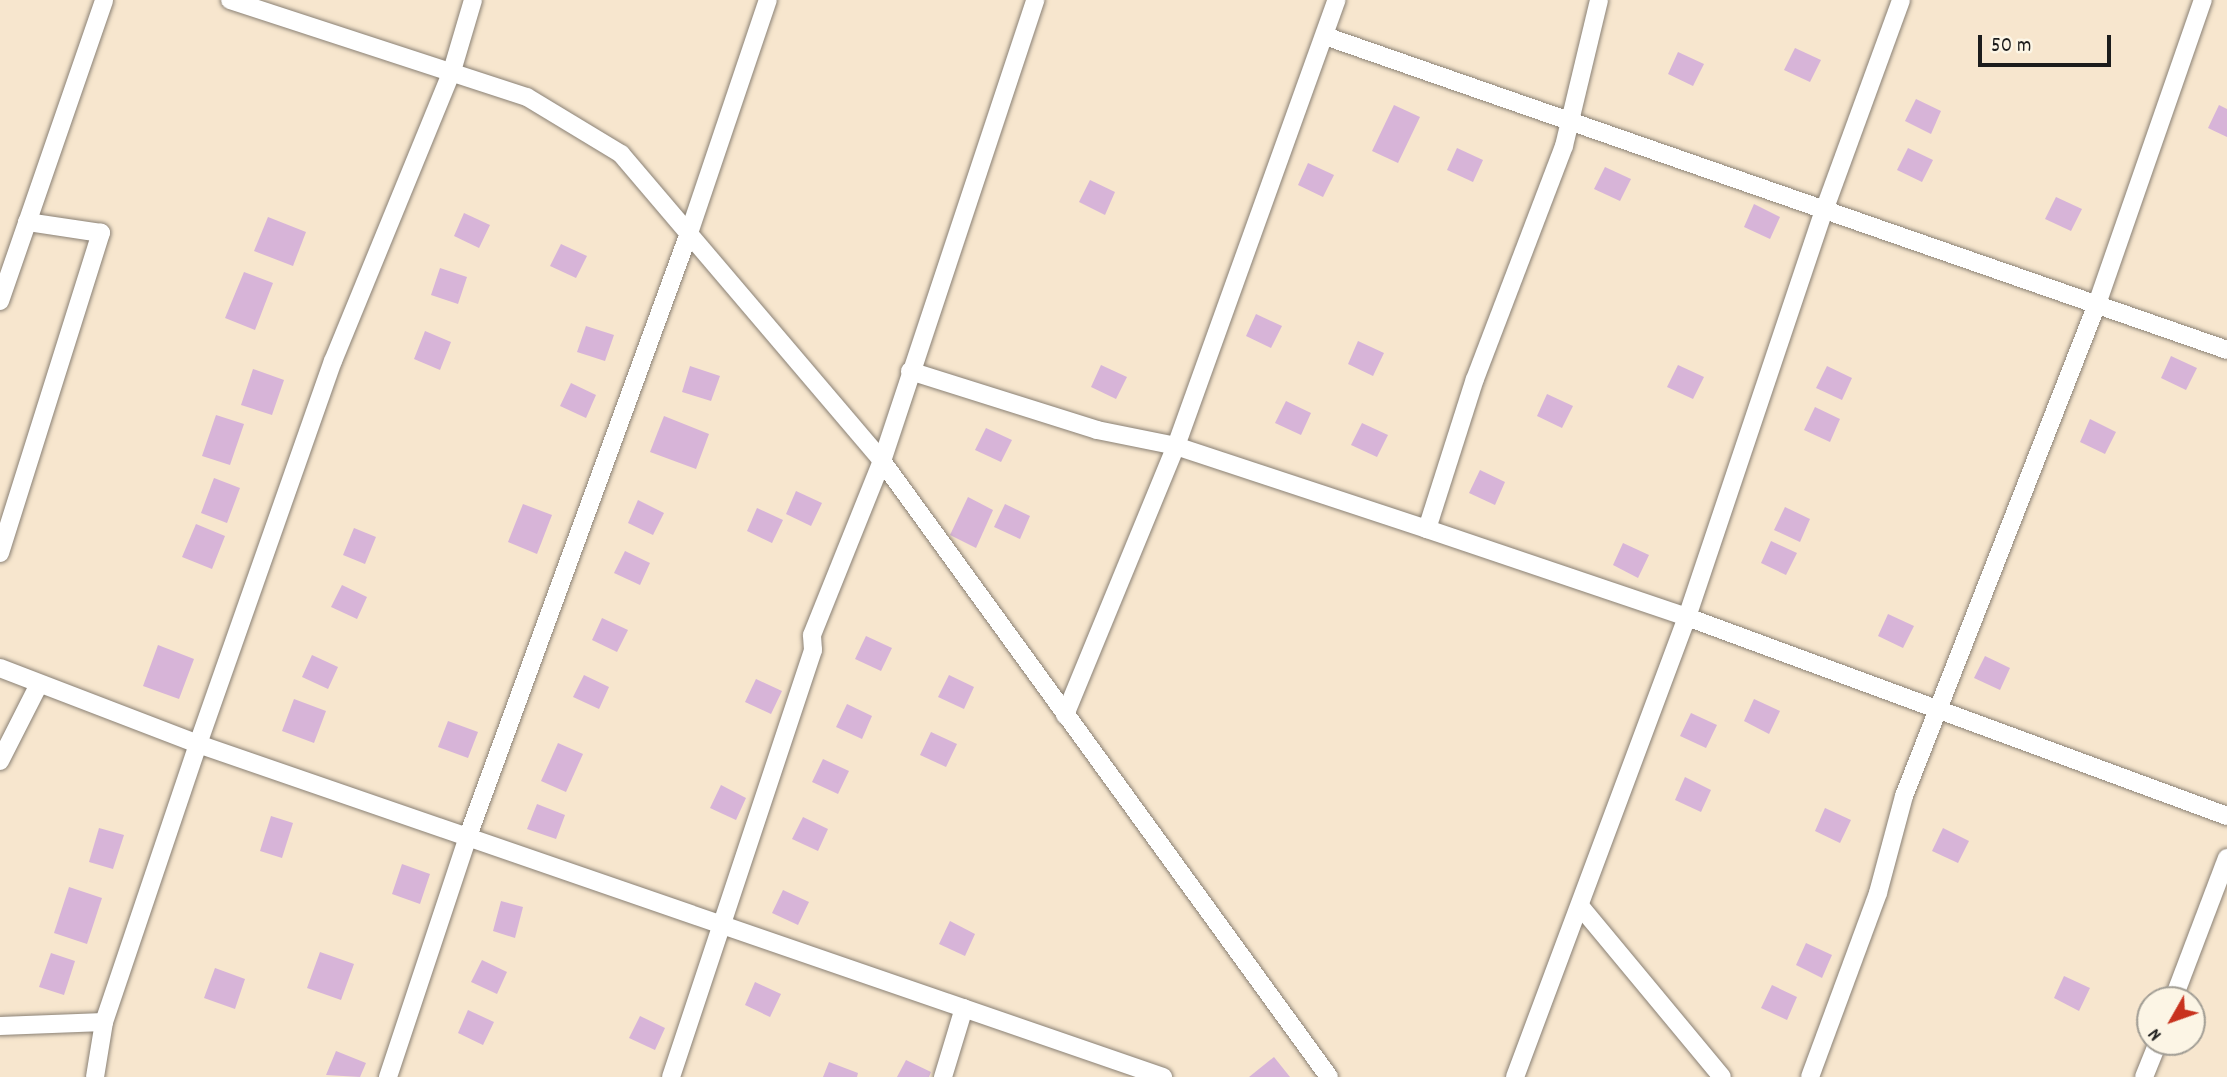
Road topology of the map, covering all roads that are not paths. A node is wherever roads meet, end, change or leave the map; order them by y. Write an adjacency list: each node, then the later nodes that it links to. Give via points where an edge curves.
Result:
1 (104, 0): 14 (street)
2 (230, 0): 11 (street)
3 (473, 0): 11 (street)
4 (768, 0): 15 (street)
5 (1035, 0): 19 (street)
6 (1337, 0): 10 (street)
7 (1599, 0): 12 (street)
8 (1901, 0): 13 (street)
9 (2203, 0): 17 (street)
10 (1325, 36): 12 (street); 20 (street)
11 (452, 71): 15 (street, via 527,96 621,154); 29 (street, via 333,361)
12 (1570, 121): 13 (street); 22 (street, via 1475,379)
13 (1825, 208): 17 (street); 24 (street)
14 (27, 222): 16 (street); 23 (street, via 101,233)
15 (689, 233): 21 (street); 32 (street)
16 (0, 301)
17 (2096, 304): 18 (street); 27 (street)
18 (2227, 351)
19 (910, 372): 20 (street, via 1097,430); 21 (street)
20 (1176, 446): 22 (street); 28 (street)
21 (882, 461): 28 (street); 35 (street, via 812,635 813,650)
22 (1427, 529): 24 (street)
23 (0, 553)
24 (1687, 617): 27 (street); 34 (street)
25 (0, 668): 26 (street)
26 (39, 684): 29 (street); 30 (street)
27 (1941, 710): 31 (street); 49 (street, via 1904,796 1878,893)
28 (1065, 715): 46 (street)
29 (198, 744): 32 (street); 38 (street)
30 (0, 761)
31 (2227, 816)
32 (468, 836): 35 (street); 42 (street)
33 (2227, 858): 36 (street)
34 (1580, 906): 47 (street); 48 (street)
35 (722, 924): 37 (street); 43 (street)
36 (2178, 986)
37 (964, 1008): 44 (street); 45 (street)
38 (104, 1022): 39 (street); 41 (street)
39 (0, 1026)
40 (2152, 1056): 50 (street)
41 (95, 1077)
42 (388, 1077)
43 (671, 1077)
44 (943, 1077)
45 (1163, 1077)
46 (1329, 1077)
47 (1515, 1077)
48 (1722, 1077)
49 (1810, 1077)
50 (2144, 1077)

